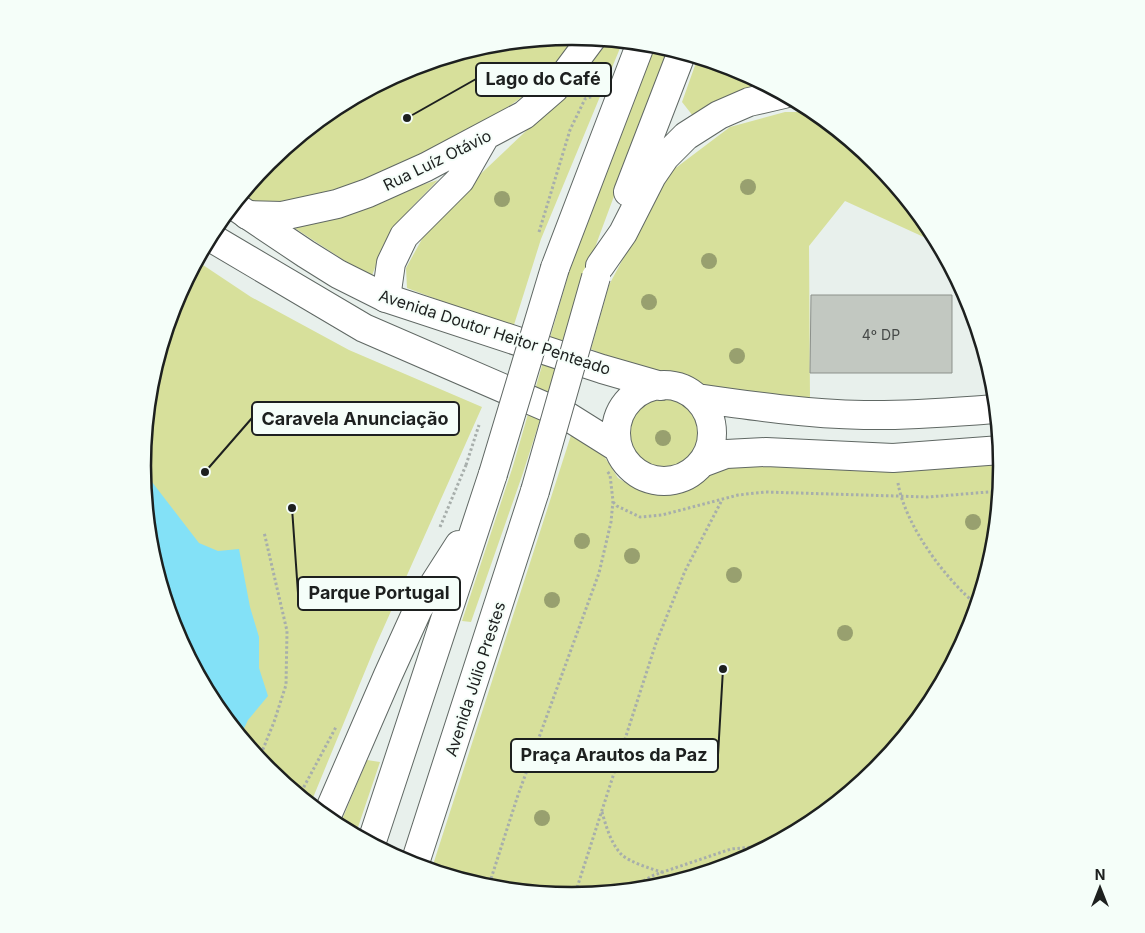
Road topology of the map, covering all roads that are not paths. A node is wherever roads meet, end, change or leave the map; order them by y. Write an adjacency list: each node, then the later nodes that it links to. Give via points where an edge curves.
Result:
1 (586, 46): 5 (main road, Rua Luíz Otávio, via 554,89 524,116)
2 (637, 50): 16 (main road, bridge, via 555,268)
3 (680, 58): 8 (main road)
4 (774, 96): 8 (main road, via 749,102 718,115 686,136 664,157 623,234)
5 (484, 138): 6 (main road, Rua Luíz Otávio, via 404,178 337,204 282,216); 9 (main road, via 460,180 404,236 391,263)
6 (240, 210): 9 (main road, Avenida Doutor Heitor Penteado, via 330,269)
7 (216, 241): 14 (main road, via 364,328 567,416)
8 (598, 272): 19 (main road, Avenida Júlio Prestes, bridge, via 535,491)
9 (386, 298): 10 (main road, Avenida Doutor Heitor Penteado)
10 (661, 386): 11 (main road, via 685,390); 14 (main road, via 639,391 627,402 618,416)
11 (697, 398): 12 (main road, via 864,415); 15 (main road, via 706,409 712,430 709,451)
12 (990, 409)
13 (993, 451): 15 (main road, via 893,458 766,452 726,454)
14 (611, 459): 15 (main road, via 624,462 648,479 663,481 677,480)
15 (702, 463)
16 (481, 512): 17 (main road, via 418,609); 18 (main road)
17 (329, 811)
18 (373, 838)
19 (417, 858)

